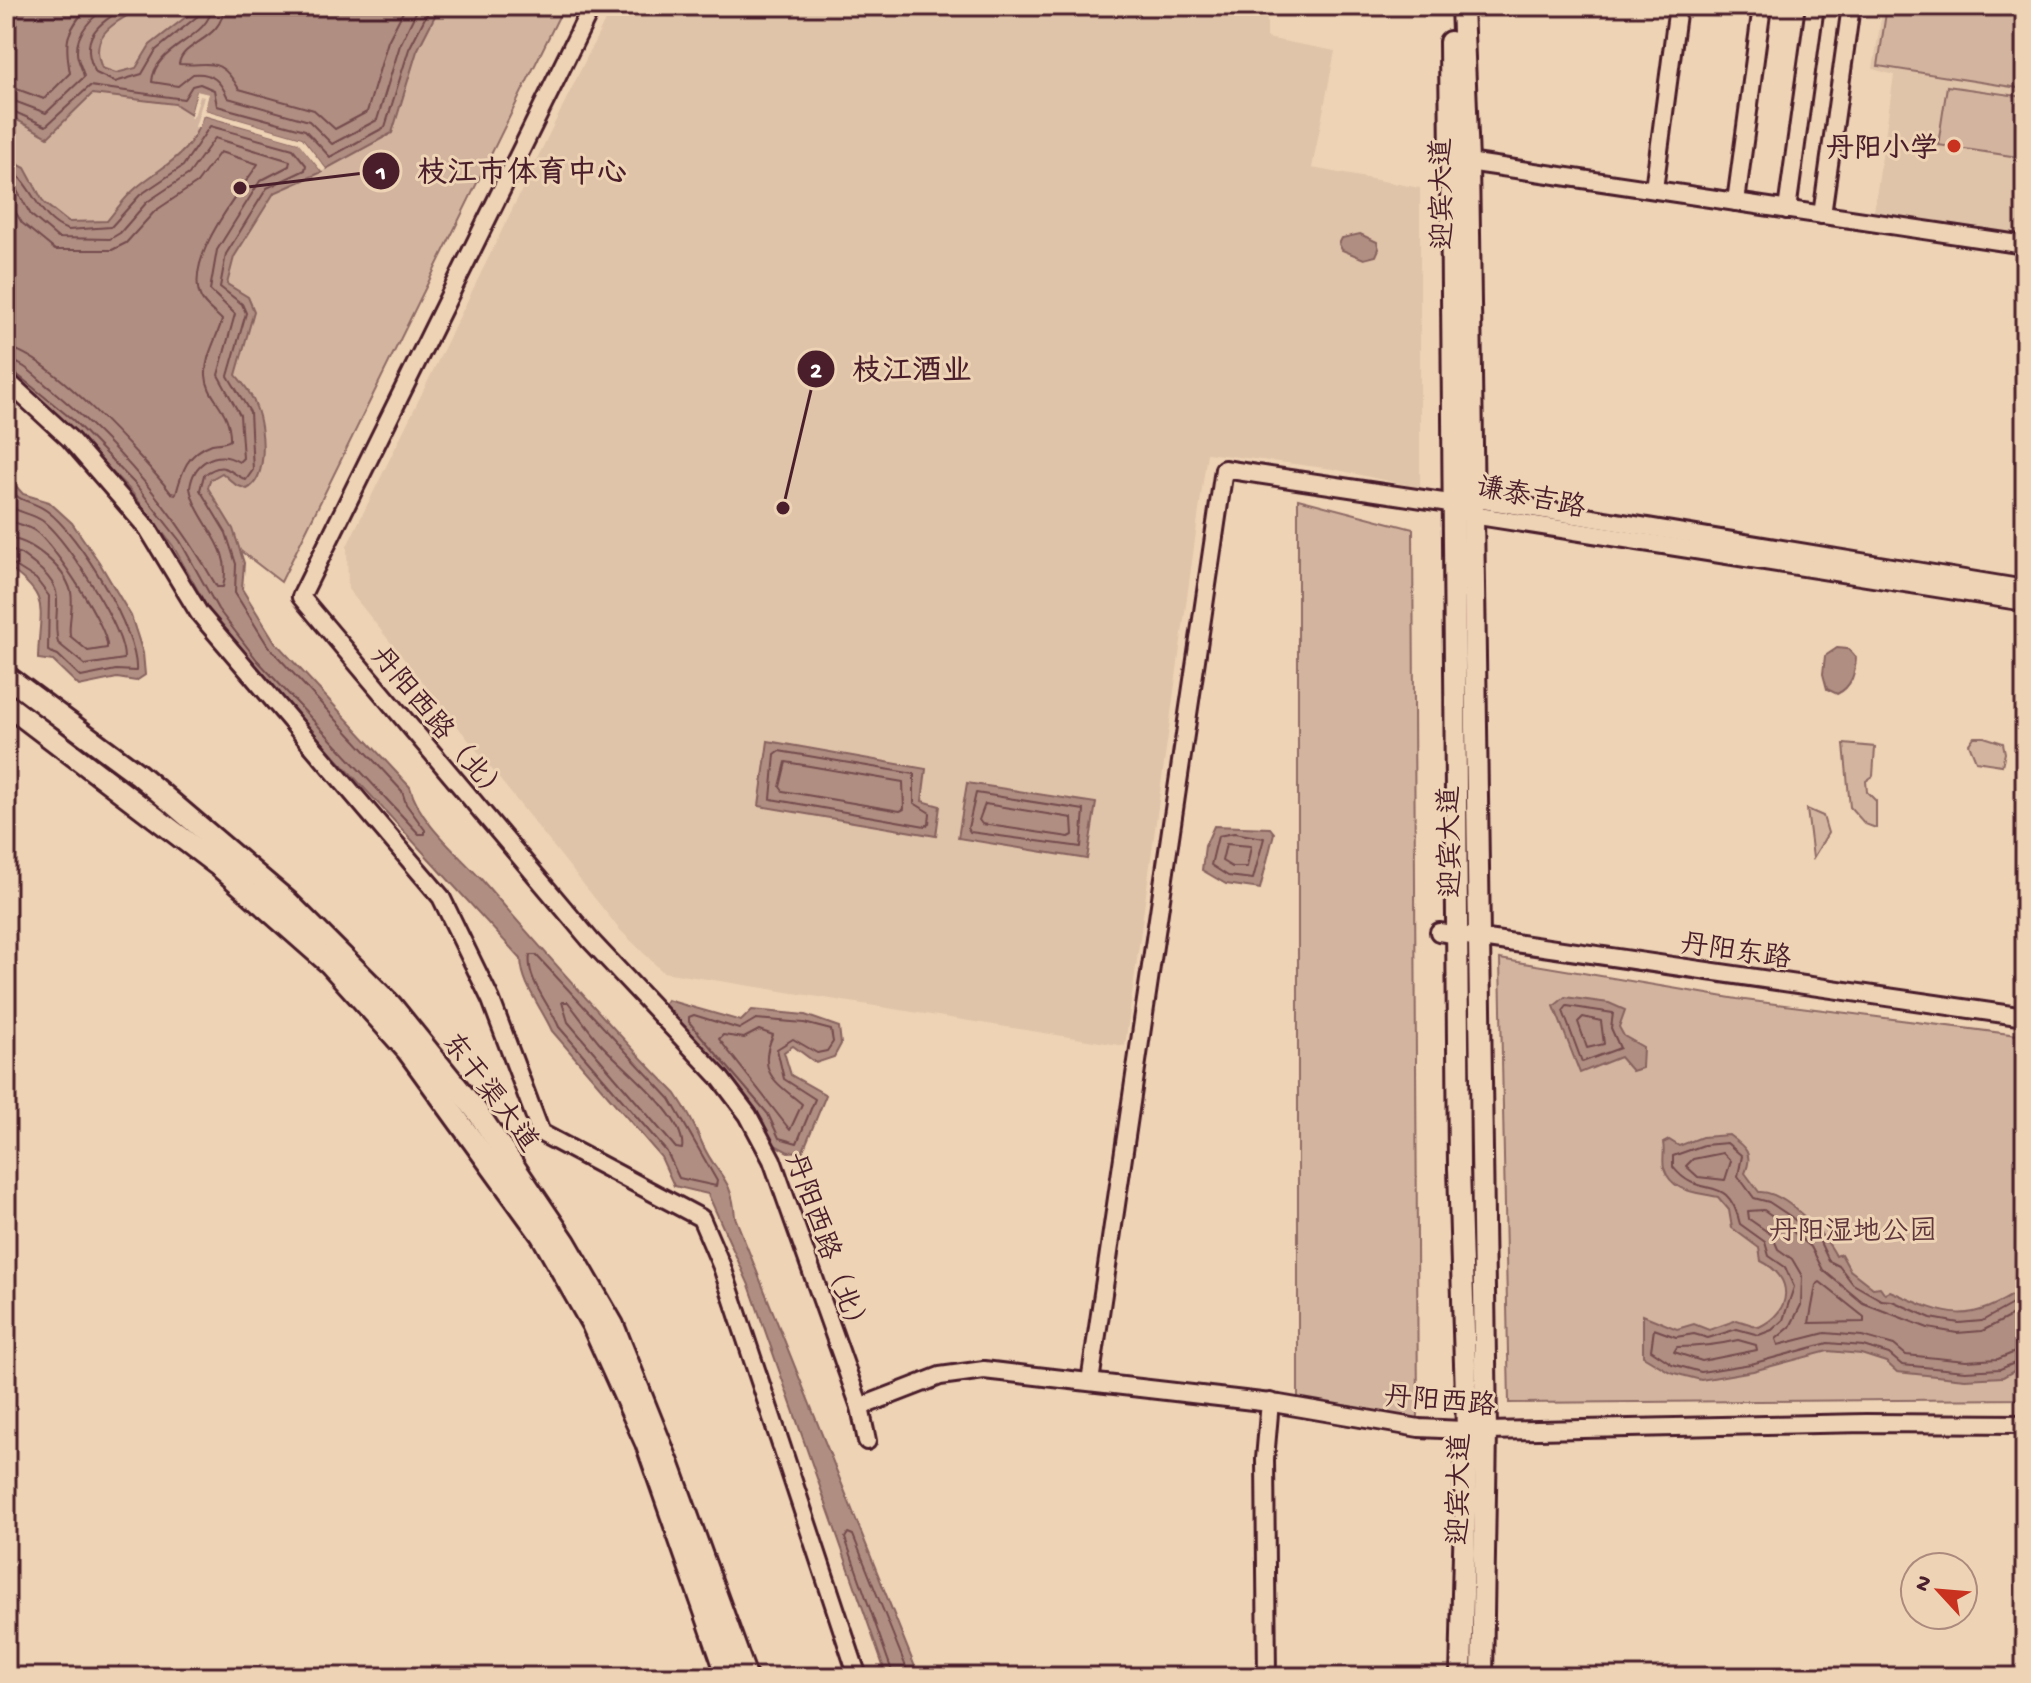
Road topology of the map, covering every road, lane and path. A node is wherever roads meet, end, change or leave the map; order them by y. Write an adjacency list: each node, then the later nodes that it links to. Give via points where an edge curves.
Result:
1 (592, 6): 24 (street, 丹阳西路（北）, via 301,597 591,941 748,1115 772,1160)
2 (1450, 6): 15 (main road, 迎宾大道)
3 (1462, 6): 8 (main road, 迎宾大道)
4 (1678, 6): 9 (street)
5 (1762, 6): 10 (street)
6 (1815, 6): 11 (street)
7 (1851, 6): 12 (street)
8 (1468, 162): 9 (street); 15 (main road, 迎宾大道)
9 (1654, 189): 10 (street)
10 (1736, 202): 11 (street)
11 (1787, 210): 12 (street)
12 (1822, 215): 13 (street)
13 (2025, 245)
14 (6, 380): 30 (street, via 70,439 148,529 199,613 441,897 491,1000 541,1133 701,1218 722,1267)
15 (1466, 506): 16 (street, 谦泰吉路); 17 (street, 谦泰吉路); 20 (main road, 迎宾大道); 22 (street, via 1224,469)
16 (2025, 589)
17 (2025, 602)
18 (6, 676): 29 (main road, 东干渠大道, via 138,774 288,902 391,1005 478,1113 565,1242 613,1325)
19 (6, 704): 28 (main road, 东干渠大道, via 220,867 330,964 407,1050 542,1236 592,1324 646,1443)
20 (1458, 935): 21 (street, 丹阳东路); 26 (main road, 迎宾大道, via 1459,1168)
21 (2025, 1017)
22 (1090, 1382): 23 (street, 丹阳西路); 24 (street, 丹阳西路, via 984,1370 940,1376)
23 (1270, 1402): 26 (street, 丹阳西路, via 1419,1428); 31 (street, via 1265,1459)
24 (860, 1407): 27 (street, 丹阳西路（北）)
25 (2025, 1424): 26 (street, 丹阳西路)
26 (1476, 1430): 32 (main road, 迎宾大道); 33 (main road, 迎宾大道)
27 (867, 1441)
28 (728, 1677)
29 (746, 1677)
30 (858, 1677)
31 (1267, 1677)
32 (1461, 1677)
33 (1482, 1677)

